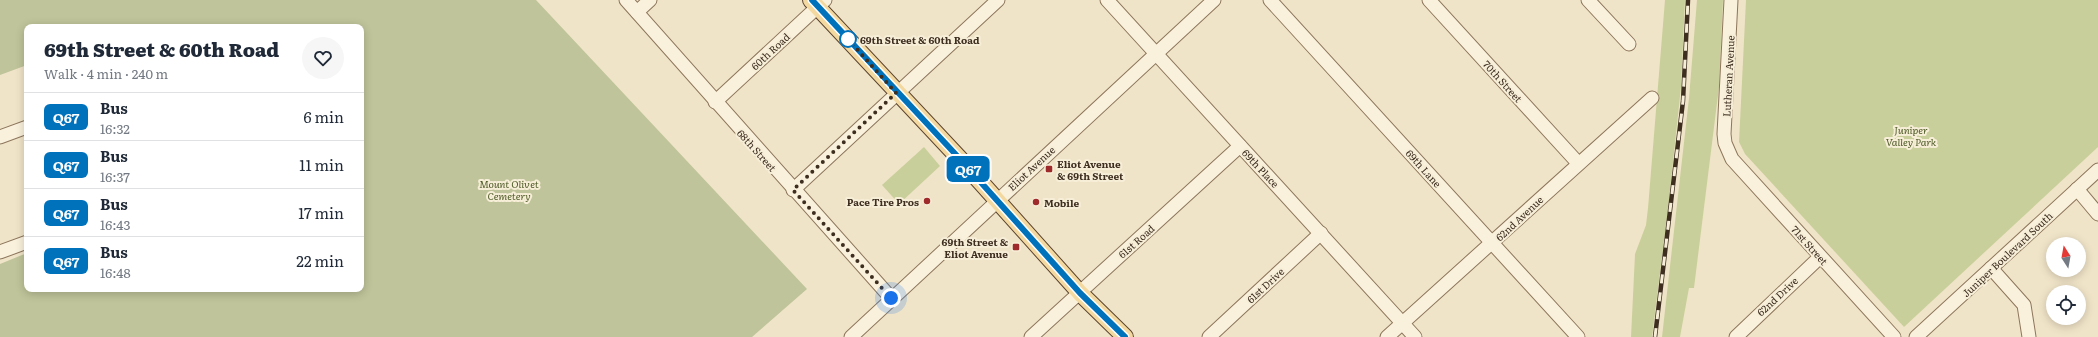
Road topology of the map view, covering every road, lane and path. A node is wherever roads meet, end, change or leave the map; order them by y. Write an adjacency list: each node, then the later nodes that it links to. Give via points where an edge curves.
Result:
1 (626, 0): 11 (street, 68th Street)
2 (650, 0): 11 (street)
3 (998, 0): 14 (street)
4 (1107, 0): 13 (street, 69th Place)
5 (1214, 0): 13 (street, Eliot Avenue)
6 (1270, 0): 29 (street, 69th Lane)
7 (1429, 0): 21 (street, 70th Street)
8 (1588, 0): 12 (street)
9 (1731, 0): 20 (street, Lutheran Avenue, via 1724,134)
10 (818, 2): 14 (main road); 16 (street, 60th Road)
11 (637, 12): 16 (street, 68th Street)
12 (1629, 44)
13 (1156, 53): 19 (street, 69th Place); 25 (street, Eliot Avenue)
14 (896, 93): 23 (street); 25 (main road)
15 (1652, 98): 21 (street, 62nd Avenue)
16 (715, 102): 23 (street, 68th Street)
17 (24, 128): 18 (street)
18 (0, 137)
19 (1240, 146): 27 (street, 69th Place); 33 (street, 61st Road)
20 (1728, 151): 31 (street, 71st Street, via 1732,159)
21 (1578, 163): 29 (street, 62nd Avenue)
22 (2098, 170): 24 (street, Juniper Boulevard South)
23 (793, 190): 34 (street, 68th Street)
24 (2077, 190): 26 (street); 32 (street, Juniper Boulevard South)
25 (996, 200): 33 (main road); 34 (street, Eliot Avenue)
26 (2098, 214)
27 (1321, 233): 35 (street, 69th Place); 39 (street, 61st Drive)
28 (24, 243): 30 (street)
29 (1492, 243): 35 (street, 62nd Avenue); 42 (street, 69th Lane)
30 (0, 252)
31 (1820, 257): 43 (street, 62nd Drive); 44 (street, 71st Street)
32 (1991, 268): 45 (street, Juniper Boulevard South); 46 (street, via 2024,305)
33 (1080, 293): 37 (street, 61st Road); 38 (main road)
34 (891, 298): 36 (street, Eliot Avenue)
35 (1402, 323): 40 (street, 62nd Avenue); 41 (street, 69th Place)
36 (851, 337)
37 (1031, 337)
38 (1125, 337)
39 (1209, 337)
40 (1387, 337)
41 (1415, 337)
42 (1578, 337)
43 (1735, 337)
44 (1894, 337)
45 (1916, 337)
46 (2030, 337)

